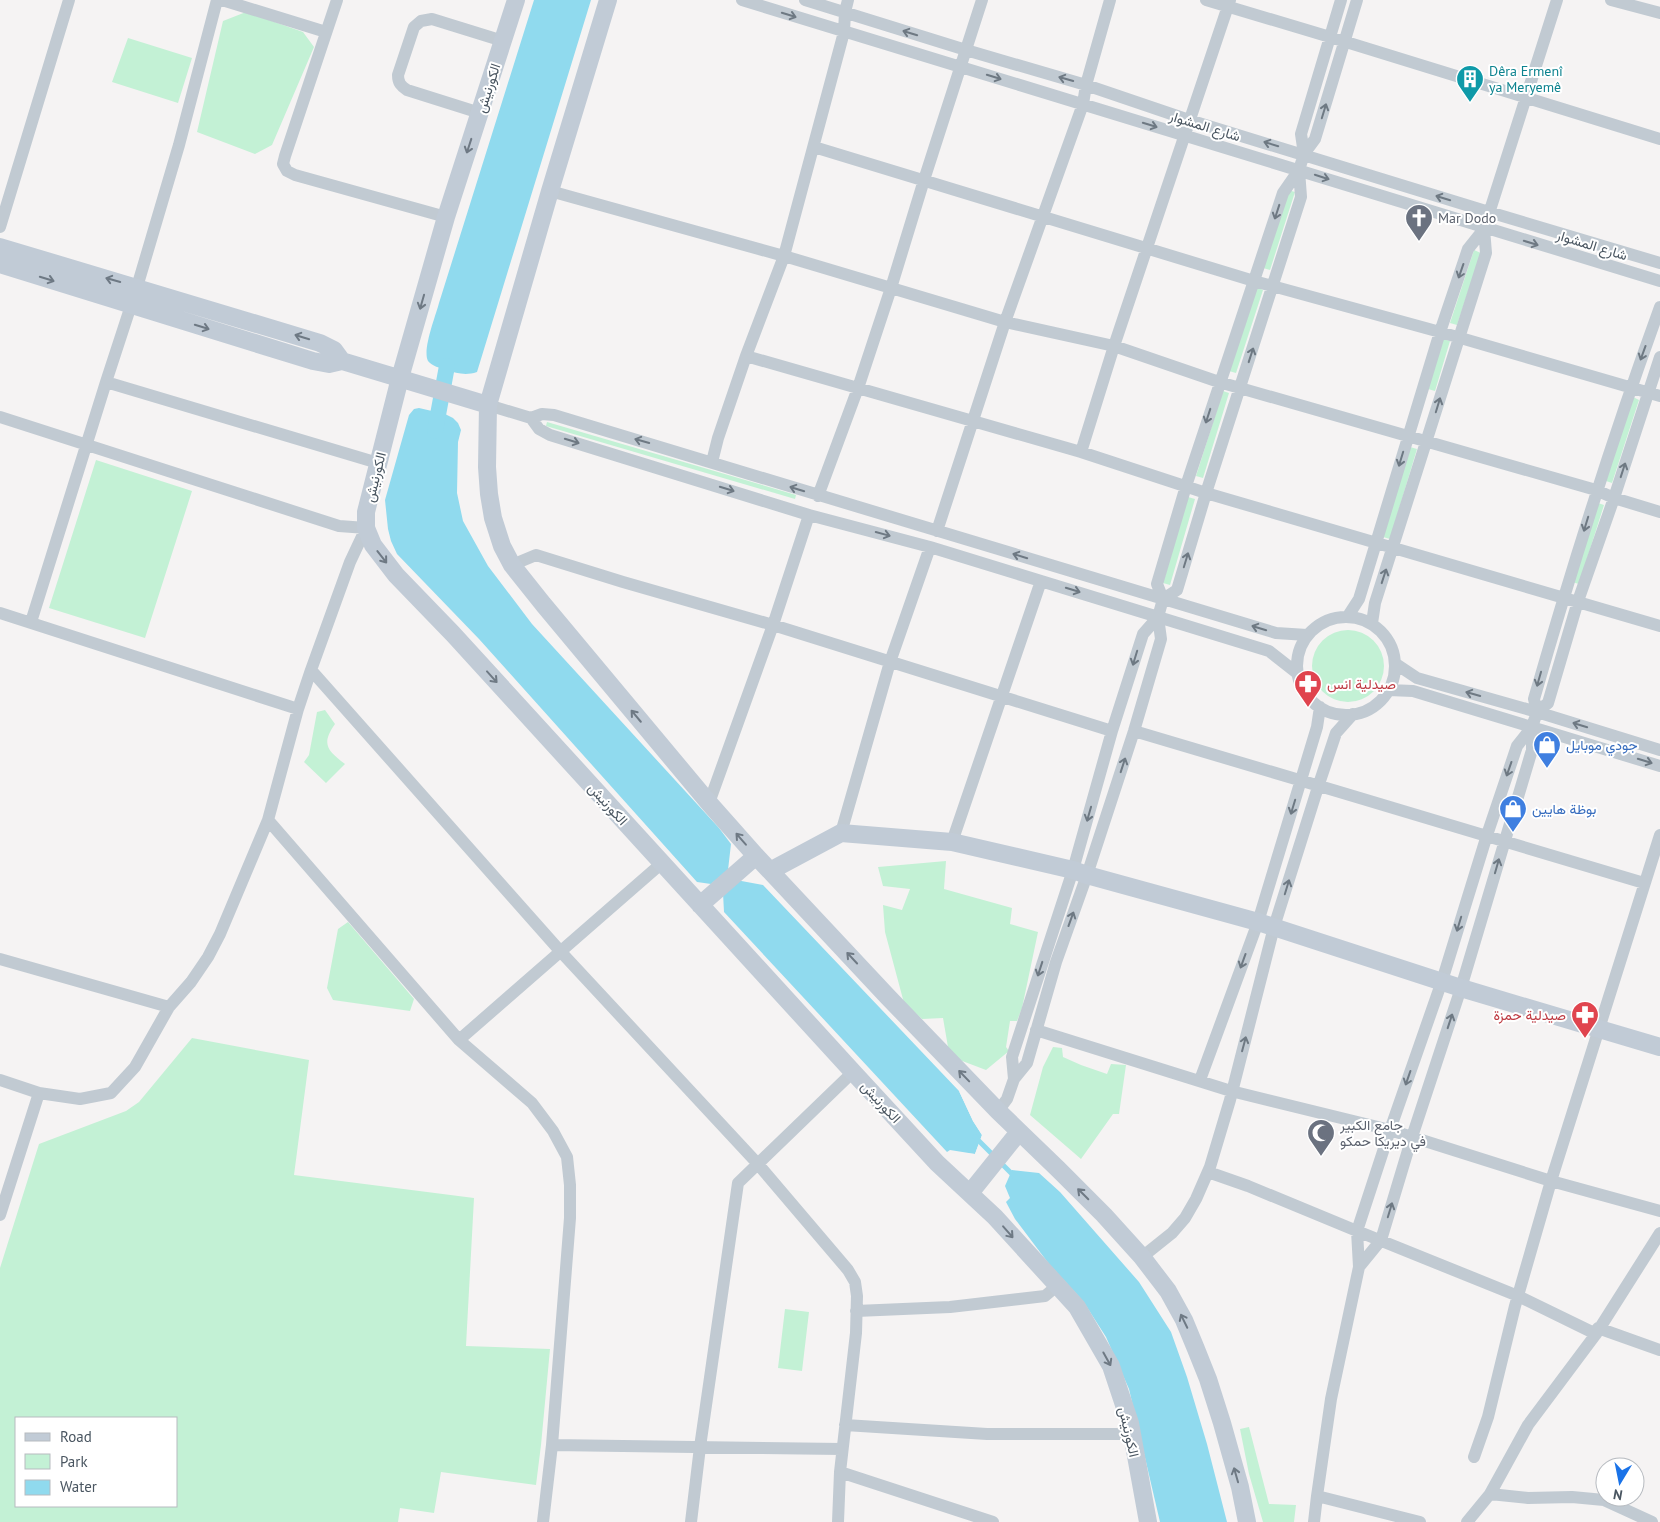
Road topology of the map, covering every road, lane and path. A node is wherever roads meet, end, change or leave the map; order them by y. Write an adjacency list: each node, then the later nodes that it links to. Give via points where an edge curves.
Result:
1 (69, 0): 41 (street)
2 (217, 0): 51 (street)
3 (222, 0): 19 (street)
4 (337, 0): 19 (street)
5 (516, 0): 22 (main road, الكورنيش)
6 (608, 0): 37 (main road)
7 (742, 0): 20 (street, شارع المشوار, one-way to 20)
8 (805, 0): 17 (street, شارع المشوار)
9 (982, 0): 24 (street)
10 (1110, 0): 26 (street)
11 (1206, 0): 16 (street)
12 (1341, 0): 21 (street)
13 (1356, 0): 23 (street)
14 (1558, 0): 27 (street)
15 (1611, 0): 18 (street)
16 (1229, 3): 21 (street); 30 (street)
17 (847, 6): 20 (street); 24 (street, شارع المشوار, one-way to 17)
18 (1660, 12)
19 (326, 32): 40 (street, via 285,156 286,171)
20 (844, 32): 25 (street, شارع المشوار); 33 (street)
21 (1330, 36): 23 (street); 34 (street, via 1301,134)
22 (503, 41): 29 (main road, الكورنيش); 29 (street, via 425,19 414,27 398,75 401,86 407,90)
23 (1345, 41): 27 (street); 34 (street, one-way to 23, via 1316,139)
24 (966, 50): 25 (street); 26 (street, شارع المشوار, one-way to 24)
25 (960, 66): 28 (street, شارع المشوار, one-way to 28); 36 (street)
26 (1086, 85): 28 (street); 30 (street, شارع المشوار)
27 (1527, 97): 32 (street); 38 (street)
28 (1083, 104): 31 (street, شارع المشوار, one-way to 31); 39 (street)
29 (480, 113): 40 (main road, الكورنيش, one-way to 40)
30 (1189, 120): 31 (street); 34 (street, شارع المشوار, one-way to 30)
31 (1183, 136): 35 (street, شارع المشوار); 44 (street)
32 (1660, 139)
33 (814, 147): 36 (street); 45 (street)
34 (1304, 154): 35 (street); 38 (street, شارع المشوار, one-way to 34)
35 (1299, 170): 42 (street, شارع المشوار, one-way to 42); 48 (street, one-way to 48, via 1283,193); 50 (street, via 1301,197)
36 (924, 180): 39 (street); 52 (street)
37 (550, 190): 45 (street); 69 (main road)
38 (1489, 212): 42 (street); 46 (street, شارع المشوار)
39 (1042, 216): 44 (street); 55 (street)
40 (446, 217): 62 (main road, الكورنيش, one-way to 62)
41 (0, 227)
42 (1484, 228): 49 (street, شارع المشوار, one-way to 49); 56 (street, one-way to 56, via 1468,250); 57 (street, via 1486,253)
43 (0, 247): 51 (main road, one-way to 43)
44 (1147, 247): 48 (street); 58 (street)
45 (784, 256): 52 (street); 59 (street)
46 (1660, 263)
47 (0, 264): 53 (main road, one-way to 53)
48 (1254, 281): 50 (street); 64 (street)
49 (1660, 282)
50 (1273, 285): 56 (street); 67 (street, one-way to 50)
51 (137, 287): 53 (street); 61 (main road, one-way to 51, via 334,350 320,343)
52 (892, 288): 55 (street); 66 (street)
53 (131, 305): 61 (main road, one-way to 61, via 321,363); 63 (street)
54 (1660, 307): 65 (street, one-way to 65)
55 (1005, 322): 58 (street); 72 (street)
56 (1440, 332): 57 (street); 73 (street)
57 (1459, 338): 65 (street); 74 (street, one-way to 57)
58 (1114, 346): 64 (street); 76 (street)
59 (746, 356): 66 (street); 77 (street)
60 (1660, 357): 68 (street)
61 (342, 361): 62 (main road)
62 (409, 381): 69 (main road); 78 (main road, الكورنيش)
63 (106, 382): 75 (street); 78 (street)
64 (1219, 382): 67 (street); 79 (street, one-way to 79)
65 (1631, 387): 68 (street); 80 (street)
66 (858, 388): 72 (street); 82 (street)
67 (1240, 388): 73 (street); 81 (street)
68 (1654, 394): 83 (street, one-way to 68)
69 (488, 405): 71 (street); 91 (main road, via 490,502 502,546)
70 (0, 417): 75 (street)
71 (531, 418): 77 (street, one-way to 71, via 554,415 542,414); 85 (street, one-way to 85, via 539,429 550,434)
72 (972, 422): 76 (street); 87 (street)
73 (1408, 437): 74 (street); 88 (street, one-way to 88)
74 (1426, 443): 80 (street); 90 (street)
75 (88, 444): 86 (street, via 339,526); 99 (street)
76 (1081, 452): 79 (street)
77 (712, 462): 82 (street, one-way to 77)
78 (378, 463): 86 (main road, الكورنيش, via 366,512)
79 (1186, 486): 81 (street); 94 (street, via 1156,584)
80 (1596, 490): 83 (street); 93 (street, one-way to 93)
81 (1206, 493): 88 (street); 94 (street, one-way to 81, via 1177,590)
82 (818, 496): 87 (street)
83 (1614, 498): 84 (street); 95 (street)
84 (1660, 512)
85 (810, 515): 89 (street, one-way to 89); 101 (street)
86 (366, 528): 106 (street, via 350,562); 129 (main road, الكورنيش, one-way to 129, via 373,545 396,575)
87 (937, 531): 94 (street, one-way to 87)
88 (1376, 543): 90 (street); 97 (street, via 1359,599)
89 (930, 547): 92 (street); 104 (street)
90 (1393, 548): 93 (street); 100 (street, one-way to 90, via 1375,603)
91 (512, 565): 101 (street, via 536,555); 121 (main road, one-way to 91)
92 (1041, 581): 98 (street, one-way to 98); 109 (street)
93 (1563, 596): 95 (street); 112 (street, one-way to 112, via 1534,699)
94 (1163, 599): 98 (street); 103 (street, one-way to 94, via 1276,633)
95 (1578, 601): 102 (street); 112 (street, via 1548,703)
96 (0, 613): 99 (street)
97 (1348, 616): 100 (street); 103 (street, via 1319,624)
98 (1158, 617): 107 (street, via 1269,651); 115 (street, one-way to 115, via 1142,634); 116 (street, via 1161,639)
99 (31, 622): 111 (street)
100 (1372, 623): 105 (street, via 1393,648)
101 (773, 625): 104 (street); 121 (street)
102 (1660, 626)
103 (1307, 635): 107 (street, via 1299,653)
104 (890, 662): 109 (street); 123 (street)
105 (1396, 664): 108 (street, via 1395,678); 112 (street, one-way to 105, via 1417,678)
106 (311, 670): 111 (street); 135 (street)
107 (1297, 673): 110 (street, via 1304,691)
108 (1389, 690): 113 (street, via 1374,706); 114 (street, via 1412,691)
109 (1001, 696): 115 (street); 127 (street)
110 (1320, 707): 113 (street, via 1333,713); 119 (street)
111 (298, 709): 122 (street)
112 (1537, 712): 114 (street); 117 (street, one-way to 112)
113 (1353, 714): 120 (street, via 1336,733)
114 (1532, 727): 118 (street, one-way to 118); 124 (street, one-way to 124, via 1517,746); 126 (street, via 1532,750)
115 (1112, 731): 131 (street, one-way to 131)
116 (1134, 731): 119 (street); 131 (street, one-way to 116)
117 (1660, 750)
118 (1660, 766)
119 (1301, 781): 120 (street); 134 (street, one-way to 134)
120 (1318, 787): 124 (street); 134 (street, one-way to 120)
121 (709, 803): 128 (main road, one-way to 121)
122 (268, 820): 139 (street, via 208,957); 142 (street)
123 (841, 833): 127 (main road); 130 (main road)
124 (1487, 835): 126 (street); 137 (street, one-way to 137)
125 (1660, 835): 132 (street)
126 (1504, 840): 132 (street); 138 (street, one-way to 126)
127 (952, 842): 131 (main road)
128 (751, 860): 130 (main road); 133 (main road)
129 (662, 863): 133 (main road, الكورنيش); 135 (street)
130 (770, 871): 150 (main road, one-way to 130)
131 (1080, 872): 134 (main road); 141 (street, one-way to 131); 145 (street, one-way to 145, via 1012,1057)
132 (1644, 883): 140 (street)
133 (705, 901): 144 (main road, الكورنيش)
134 (1266, 924): 137 (main road); 147 (street, one-way to 147); 148 (street, one-way to 134)
135 (561, 952): 142 (street); 154 (street)
136 (0, 959): 139 (street)
137 (1442, 981): 138 (main road); 151 (street, one-way to 151)
138 (1461, 988): 140 (main road); 153 (street, one-way to 138)
139 (169, 1007): 149 (street, via 135,1067 111,1093 80,1100)
140 (1600, 1029): 143 (main road); 156 (street)
141 (1036, 1030): 145 (street, via 1027,1063); 147 (street)
142 (459, 1040): 172 (street, via 532,1103 553,1130 567,1157 570,1218)
143 (1660, 1047)
144 (853, 1072): 154 (street); 157 (main road, الكورنيش, via 937,1163)
145 (1014, 1078): 150 (street, via 1007,1099)
146 (0, 1080): 149 (street)
147 (1200, 1080): 148 (street)
148 (1231, 1091): 151 (street); 155 (street)
149 (39, 1093): 159 (street)
150 (998, 1111): 152 (main road)
151 (1390, 1130): 153 (street); 160 (street)
152 (1016, 1135): 157 (main road); 163 (main road, one-way to 152, via 1104,1215)
153 (1412, 1137): 156 (street); 162 (street, one-way to 153)
154 (757, 1163): 167 (street, via 848,1270 855,1282); 173 (street, via 738,1183)
155 (1208, 1172): 160 (street); 163 (street, via 1185,1218)
156 (1551, 1181): 158 (street); 166 (street)
157 (976, 1187): 165 (main road, الكورنيش, one-way to 165, via 995,1217)
158 (1660, 1211)
159 (0, 1215)
160 (1357, 1232): 162 (street); 164 (street)
161 (1660, 1233): 168 (street)
162 (1381, 1240): 164 (street); 166 (street)
163 (1142, 1257): 184 (main road, one-way to 163, via 1222,1424 1196,1349 1168,1291)
164 (1359, 1267): 178 (street, via 1331,1399)
165 (1058, 1285): 167 (street, via 1045,1296 950,1307); 171 (main road, الكورنيش, one-way to 171, via 1077,1307 1111,1366)
166 (1518, 1296): 168 (street); 175 (street, via 1488,1417)
167 (856, 1311): 170 (street)
168 (1597, 1331): 169 (street); 177 (street, via 1528,1425)
169 (1660, 1350)
170 (845, 1425): 171 (street, via 986,1434); 174 (street)
171 (1131, 1434): 183 (main road, الكورنيش)
172 (552, 1445): 173 (street); 179 (street)
173 (700, 1447): 174 (street); 180 (street)
174 (842, 1448): 176 (street)
175 (1474, 1457)
176 (840, 1472): 181 (street); 182 (street)
177 (1490, 1494): 187 (street); 188 (street, via 1604,1500)
178 (1317, 1496): 185 (street); 186 (street)
179 (543, 1522)
180 (691, 1522)
181 (838, 1522)
182 (993, 1522)
183 (1148, 1522)
184 (1247, 1522)
185 (1314, 1522)
186 (1420, 1522)
187 (1467, 1522)
188 (1652, 1522)

